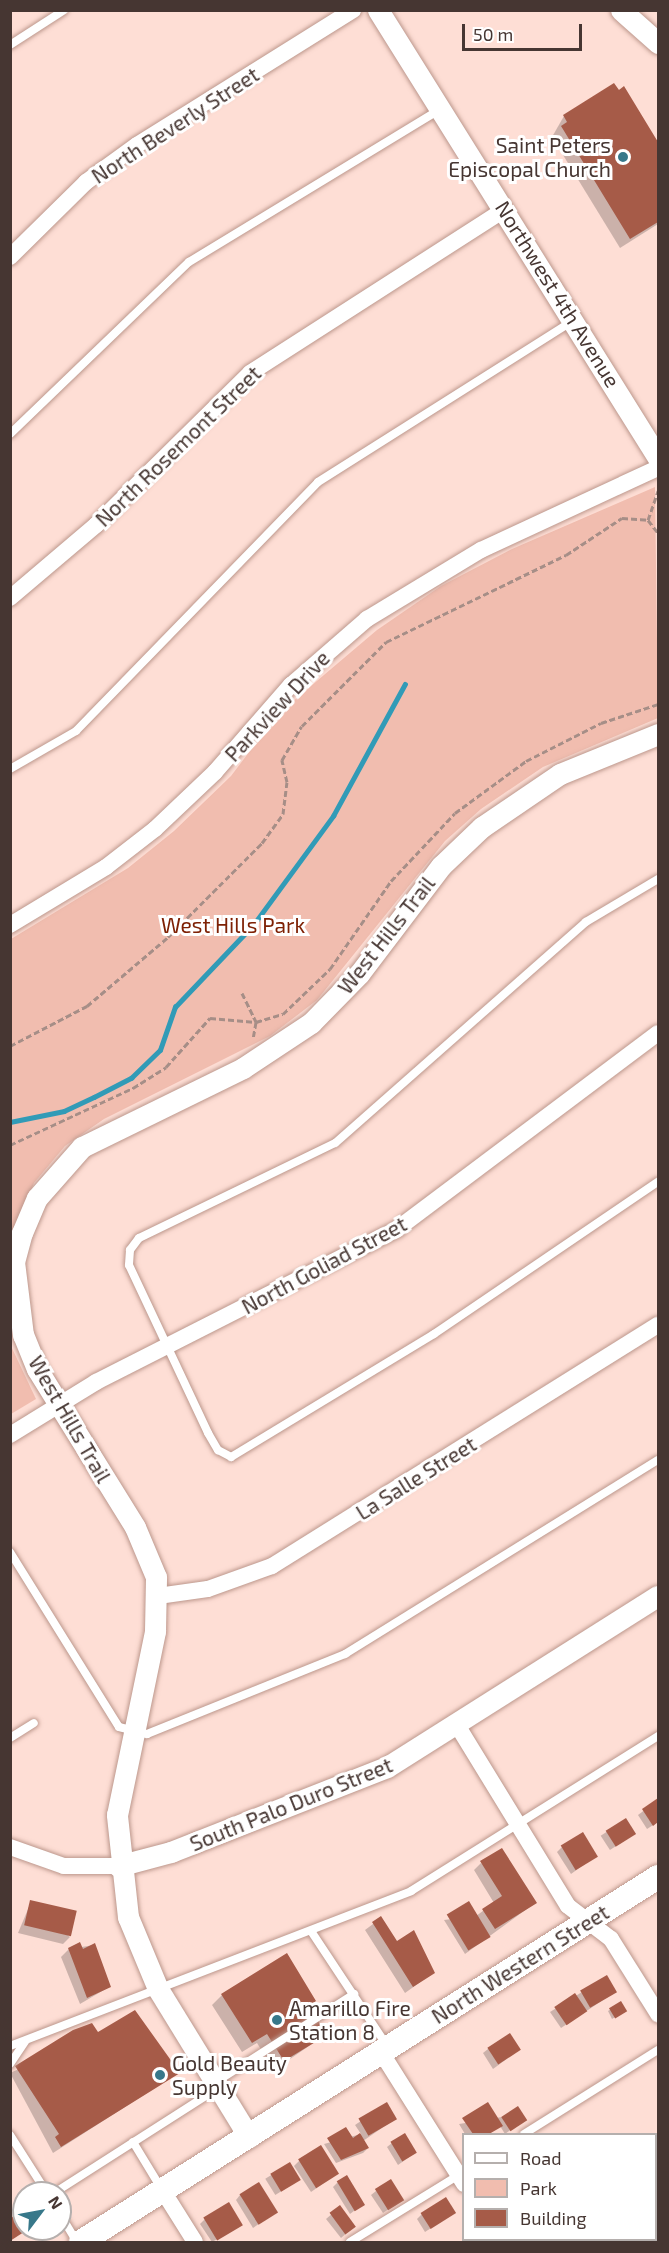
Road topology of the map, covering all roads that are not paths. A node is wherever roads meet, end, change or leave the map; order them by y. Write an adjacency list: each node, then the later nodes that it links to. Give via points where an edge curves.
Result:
1 (64, 10): 6 (lane)
2 (353, 10): 9 (street, North Beverly Street, via 137,145 86,182)
3 (378, 10): 7 (street, Northwest 4th Avenue)
4 (621, 10): 5 (street)
5 (658, 43)
6 (10, 45)
7 (441, 108): 8 (street, Northwest 4th Avenue); 11 (lane, via 189,262)
8 (505, 208): 10 (street, Northwest 4th Avenue); 14 (street, North Rosemont Street, via 249,373 96,525)
9 (10, 257)
10 (574, 321): 12 (street, Northwest 4th Avenue); 16 (lane, via 318,482 76,731)
11 (10, 434)
12 (658, 458)
13 (658, 468): 18 (street, Parkview Drive, via 481,550 367,619 291,686 215,772 155,829 106,867)
14 (10, 598)
15 (658, 734): 23 (street, West Hills Trail, via 560,774 482,827 422,888 353,981 289,1041 123,1124 62,1165 37,1198 14,1262 23,1335)
16 (10, 769)
17 (658, 879): 22 (lane, via 586,922 335,1143 139,1238 130,1250 129,1265)
18 (10, 925)
19 (658, 1032): 22 (street, North Goliad Street, via 397,1229)
20 (658, 1182): 22 (lane, via 434,1334 231,1457 218,1450)
21 (658, 1325): 27 (street, La Salle Street, via 272,1566 208,1589)
22 (165, 1347): 23 (street, North Goliad Street)
23 (58, 1405): 24 (street, North Goliad Street); 27 (street, West Hills Trail, via 144,1544)
24 (10, 1435)
25 (658, 1460): 31 (lane, via 345,1654 147,1734)
26 (10, 1552): 31 (lane, via 119,1727)
27 (158, 1596): 31 (street, West Hills Trail)
28 (658, 1596): 30 (street, South Palo Duro Street)
29 (34, 1723): 33 (lane)
30 (457, 1725): 34 (street); 36 (street, South Palo Duro Street, via 370,1774 163,1855)
31 (132, 1733): 36 (street, West Hills Trail, via 117,1815)
32 (658, 1736): 34 (lane)
33 (10, 1737)
34 (518, 1825): 38 (street, via 568,1906); 39 (lane, via 411,1891)
35 (10, 1847): 36 (street, via 64,1866)
36 (118, 1866): 40 (street, West Hills Trail, via 137,1944)
37 (658, 1877): 38 (main road, North Western Street)
38 (588, 1921): 42 (street, via 611,1939); 45 (main road, North Western Street)
39 (311, 1931): 40 (lane); 41 (lane)
40 (158, 1989): 43 (lane); 48 (street, West Hills Trail)
41 (354, 1994): 45 (lane); 48 (lane)
42 (658, 2014)
43 (25, 2042): 44 (lane); 47 (lane)
44 (10, 2046)
45 (384, 2049): 51 (main road, North Western Street); 53 (street)
46 (658, 2050): 49 (lane)
47 (10, 2064)
48 (217, 2085): 51 (street, West Hills Trail); 52 (lane)
49 (526, 2133)
50 (10, 2135): 54 (lane)
51 (249, 2137): 56 (main road, North Western Street)
52 (133, 2142): 55 (lane); 56 (lane)
53 (462, 2177): 59 (lane)
54 (39, 2181)
55 (72, 2181)
56 (163, 2191): 57 (main road, North Western Street); 58 (street)
57 (79, 2242)
58 (195, 2242)
59 (350, 2242)

